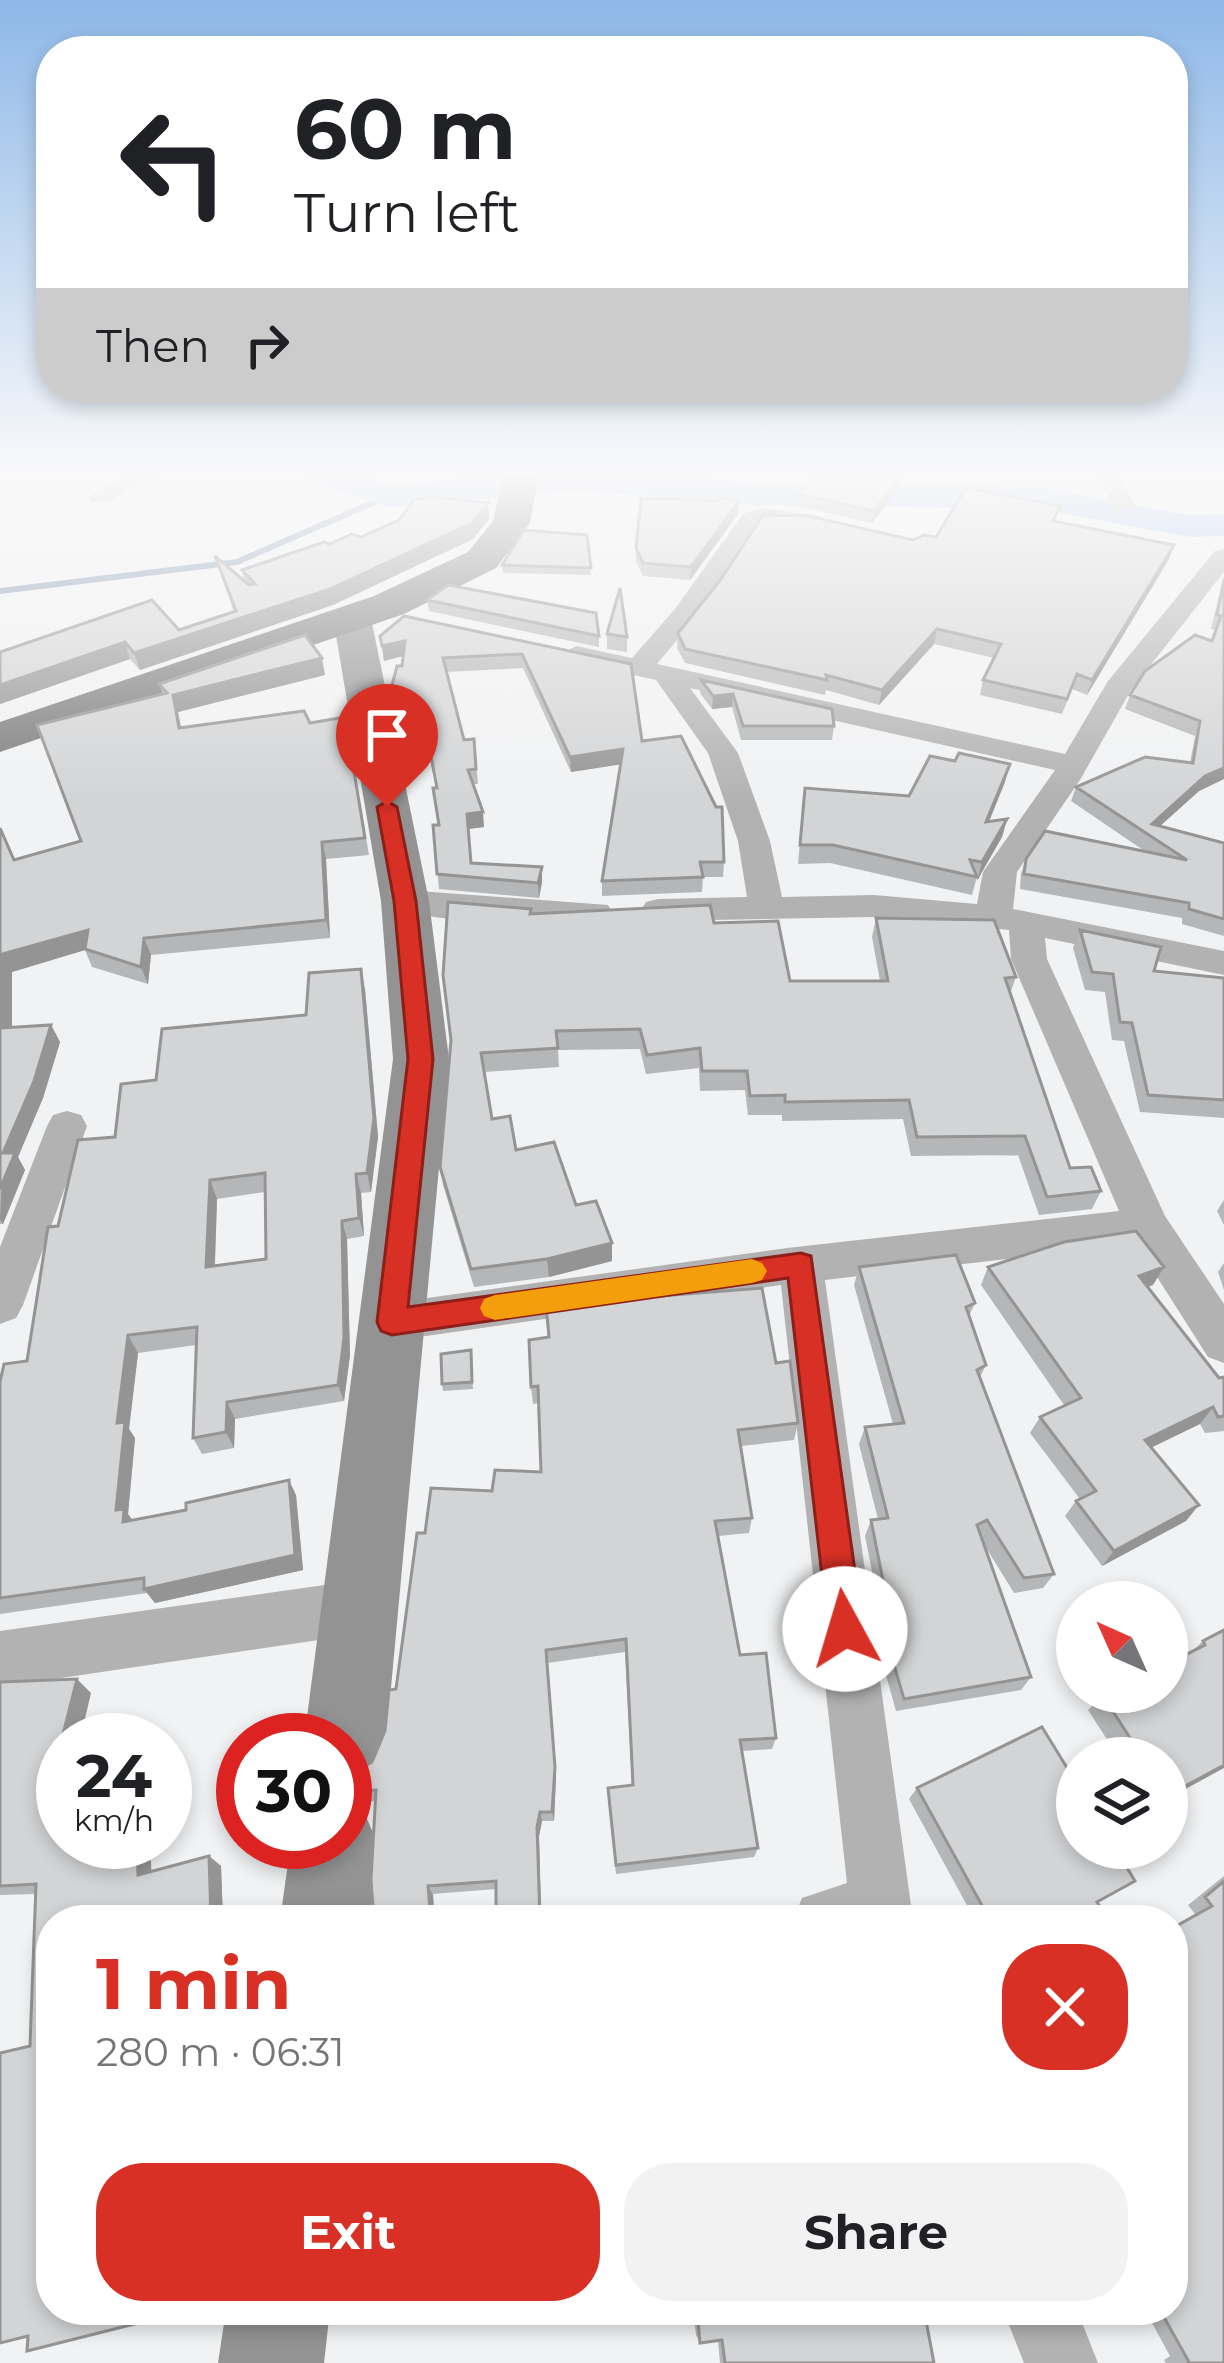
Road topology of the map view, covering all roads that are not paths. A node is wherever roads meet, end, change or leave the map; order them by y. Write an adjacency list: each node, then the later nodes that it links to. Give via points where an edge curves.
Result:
1 (432, 583): 4 (main road)
2 (706, 583): 7 (street)
3 (1202, 583): 9 (street, via 1118,687)
4 (365, 614): 5 (street); 8 (main road); 10 (street)
5 (424, 623)
6 (549, 649): 7 (street)
7 (651, 670): 9 (street); 11 (street, via 723,753)
8 (0, 738)
9 (1073, 765): 12 (street, via 1000,872 993,901)
10 (405, 901): 11 (street, via 550,914); 18 (street, via 421,1059)
11 (766, 905): 12 (street, via 874,905)
12 (1012, 920): 13 (street); 15 (street)
13 (1224, 963)
14 (67, 1126): 17 (street)
15 (1147, 1225): 16 (street); 19 (street)
16 (801, 1264): 18 (street); 25 (street)
17 (0, 1305)
18 (392, 1322): 20 (street)
19 (1224, 1342)
20 (360, 1607): 21 (street); 22 (street)
21 (0, 1659)
22 (348, 1713)
23 (331, 1869): 24 (street)
24 (328, 1905)
25 (860, 1905)
26 (276, 2325): 28 (street)
27 (1046, 2325): 29 (street)
28 (271, 2363)
29 (1061, 2363)

